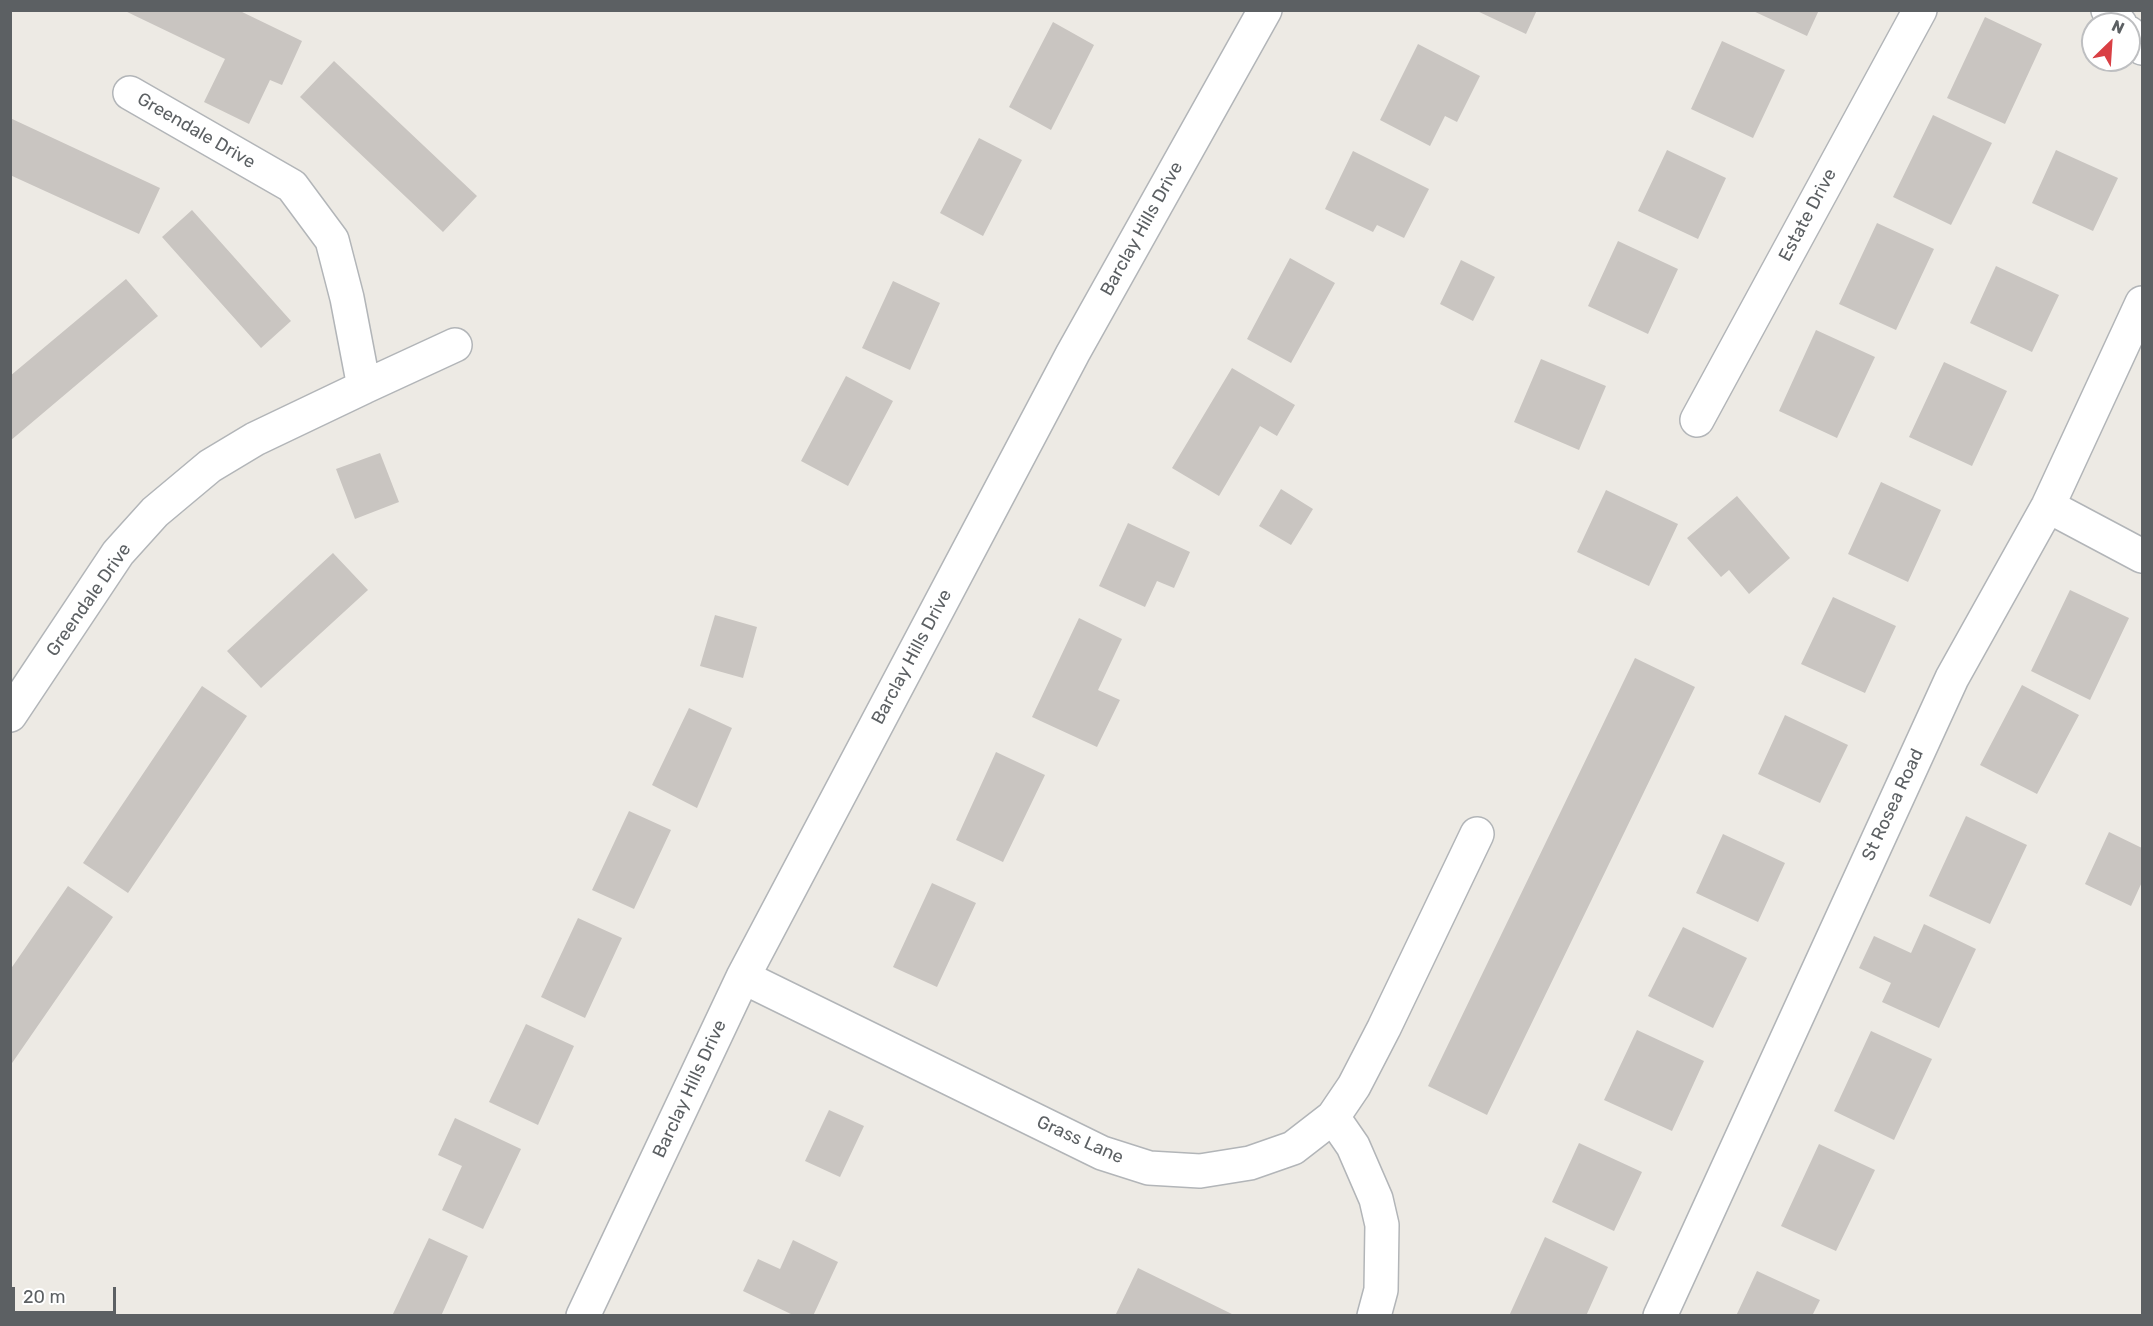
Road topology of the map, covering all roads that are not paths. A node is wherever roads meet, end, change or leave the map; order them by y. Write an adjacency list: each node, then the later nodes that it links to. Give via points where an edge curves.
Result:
1 (1265, 10): 12 (street, Barclay Hills Drive, via 1073,353)
2 (1920, 10): 7 (street, Estate Drive)
3 (130, 93): 6 (street, Greendale Drive, via 292,186 332,240)
4 (2142, 303): 8 (street, St Rosea Road)
5 (455, 345): 6 (street, Greendale Drive)
6 (364, 387): 10 (street, Greendale Drive, via 255,439 210,466 155,512 117,553)
7 (1697, 420)
8 (2048, 506): 9 (street); 16 (street, St Rosea Road, via 1952,678)
9 (2142, 556)
10 (10, 715)
11 (1477, 834): 13 (street, Grass Lane, via 1379,1038)
12 (743, 977): 13 (street, Grass Lane, via 1102,1153 1149,1168 1200,1172 1250,1163 1293,1148); 14 (street, Barclay Hills Drive)
13 (1333, 1117): 15 (street, via 1353,1146 1376,1199 1382,1225 1380,1290)
14 (583, 1316)
15 (1374, 1316)
16 (1660, 1316)

